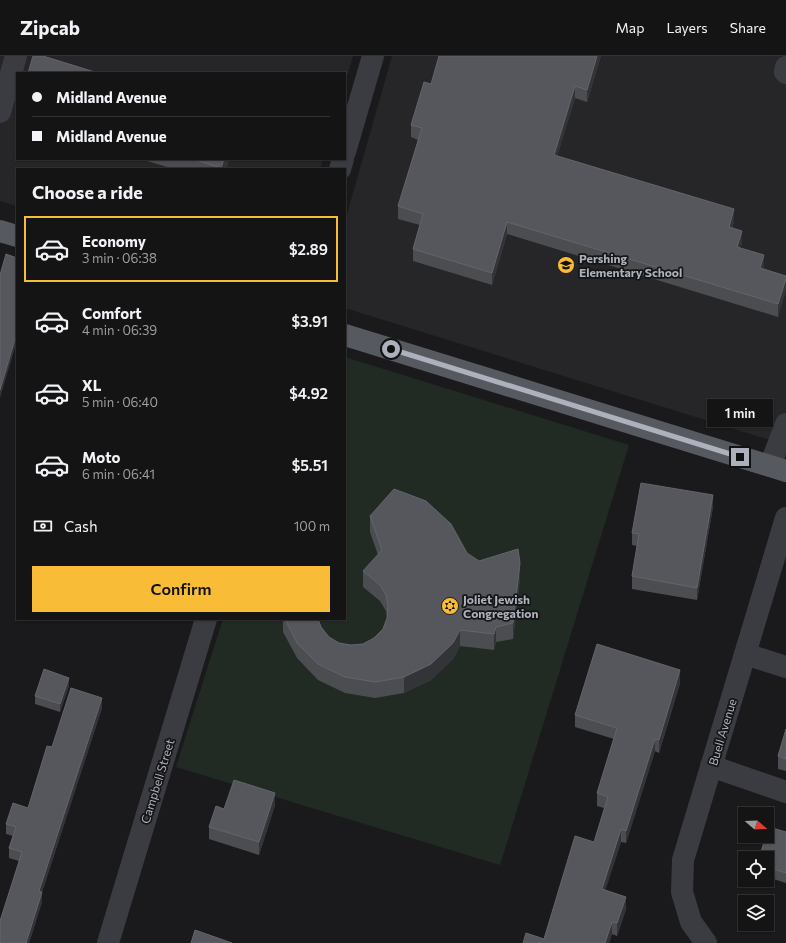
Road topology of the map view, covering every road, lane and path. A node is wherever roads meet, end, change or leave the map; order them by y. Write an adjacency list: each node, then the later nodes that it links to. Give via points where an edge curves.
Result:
1 (16, 56): 5 (street)
2 (373, 56): 6 (street)
3 (786, 67): 4 (street)
4 (786, 73)
5 (0, 112)
6 (346, 149)
7 (0, 231): 8 (main road)
8 (16, 236)
9 (346, 335): 11 (main road)
10 (786, 424): 11 (street)
11 (778, 468)
12 (786, 518): 14 (street, Buell Avenue)
13 (206, 620): 18 (street, Campbell Street)
14 (745, 654): 15 (street); 16 (street, Buell Avenue)
15 (786, 667)
16 (711, 766): 17 (street); 19 (street, Buell Avenue, via 682,860 682,892 686,907 691,922)
17 (786, 792)
18 (108, 943)
19 (706, 943)

